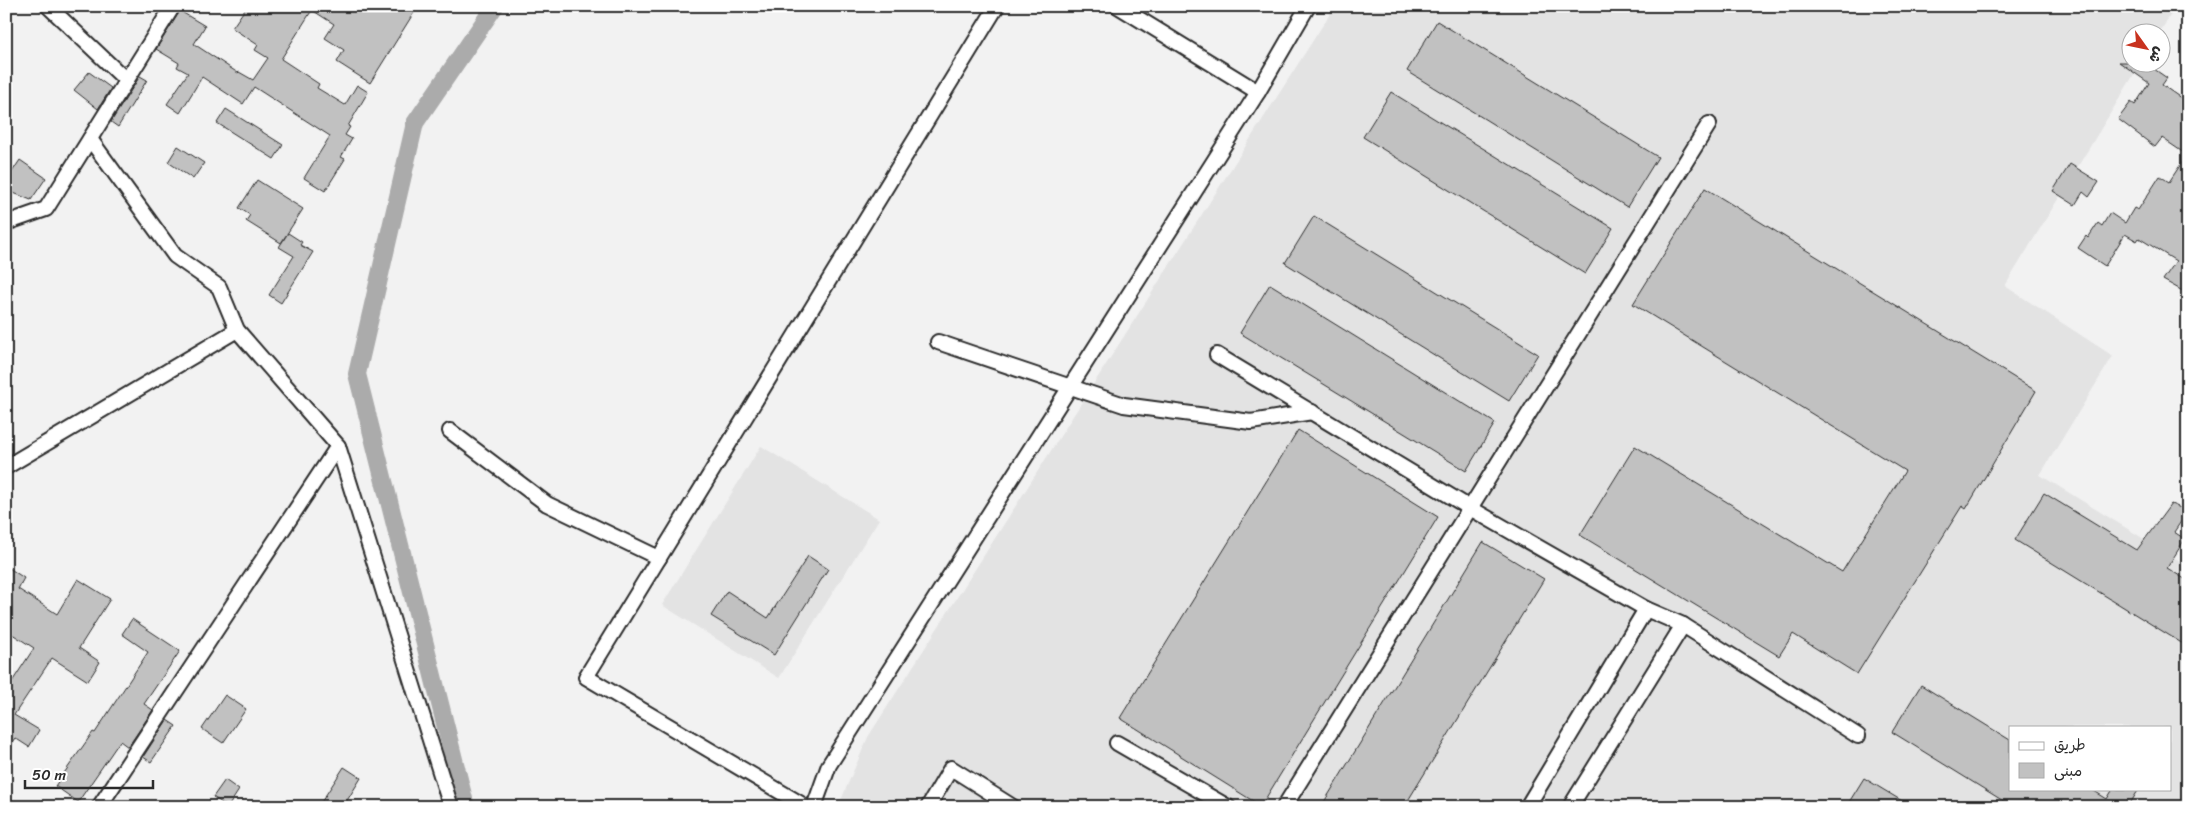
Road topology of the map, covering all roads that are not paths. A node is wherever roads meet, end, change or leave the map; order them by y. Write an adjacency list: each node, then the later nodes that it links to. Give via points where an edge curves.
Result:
1 (48, 6): 6 (street)
2 (173, 6): 6 (street)
3 (997, 6): 20 (street)
4 (1118, 6): 7 (street)
5 (1308, 6): 7 (street)
6 (127, 81): 9 (street)
7 (1258, 92): 14 (street)
8 (1709, 124): 19 (street)
9 (90, 139): 10 (street, via 46,209); 11 (street, via 175,256 219,287)
10 (6, 223)
11 (236, 330): 17 (street); 18 (street)
12 (938, 342): 14 (street)
13 (1217, 355): 15 (street)
14 (1070, 387): 15 (street, via 1124,405 1251,422); 28 (street, via 829,765)
15 (1312, 412): 19 (street)
16 (450, 431): 20 (street, via 547,504)
17 (338, 446): 25 (street); 26 (street)
18 (6, 467)
19 (1470, 508): 21 (street); 32 (street)
20 (659, 558): 27 (street, via 586,678)
21 (1646, 609): 22 (street); 33 (street)
22 (1683, 625): 23 (street); 34 (street)
23 (1858, 736)
24 (1118, 743): 31 (street)
25 (99, 807)
26 (451, 807)
27 (806, 807)
28 (814, 807)
29 (928, 807): 30 (street, via 951,768)
30 (1012, 807)
31 (1228, 807)
32 (1284, 807)
33 (1527, 807)
34 (1570, 807)

